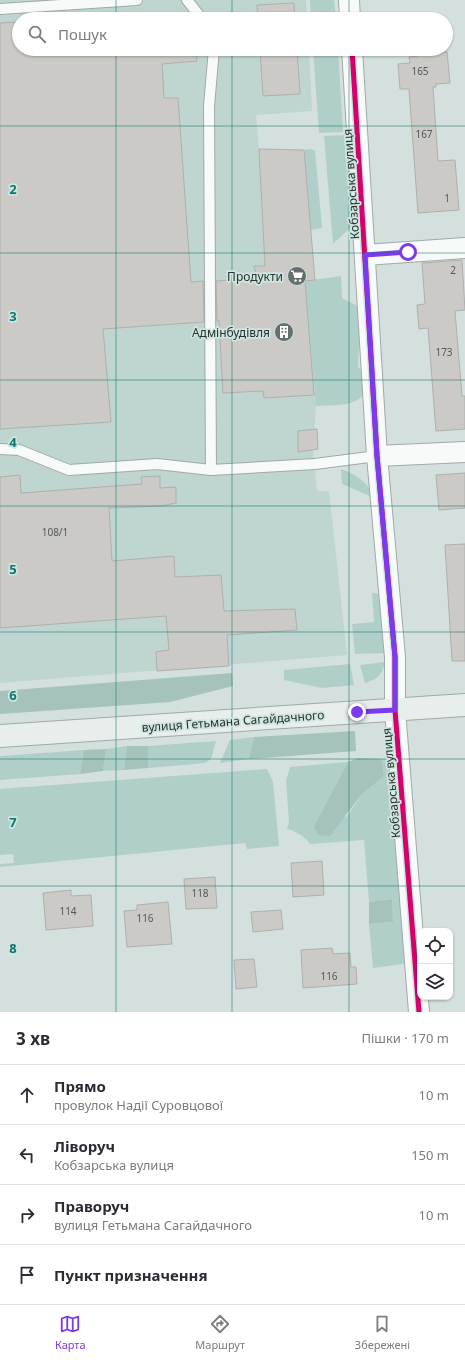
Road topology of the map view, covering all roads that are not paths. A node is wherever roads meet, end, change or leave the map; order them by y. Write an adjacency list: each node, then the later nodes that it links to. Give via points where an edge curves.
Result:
1 (137, 0): 4 (lane)
2 (187, 0): 5 (lane)
3 (348, 0): 6 (street)
4 (0, 9)
5 (196, 12)
6 (349, 12)
7 (213, 56): 14 (lane, via 209,106)
8 (352, 56): 10 (street, Кобзарська вулиця)
9 (465, 248): 10 (street)
10 (365, 255): 13 (street, Кобзарська вулиця)
11 (0, 449): 14 (lane, via 19,450 69,470 157,464)
12 (465, 452): 13 (street)
13 (377, 456): 14 (lane, via 315,464); 16 (street, Кобзарська вулиця, via 395,657)
14 (211, 470)
15 (465, 705): 16 (main road, вулиця Гетьмана Сагайдачного)
16 (395, 710): 17 (main road, вулиця Гетьмана Сагайдачного); 18 (street, Кобзарська вулиця)
17 (0, 736)
18 (419, 1012)

